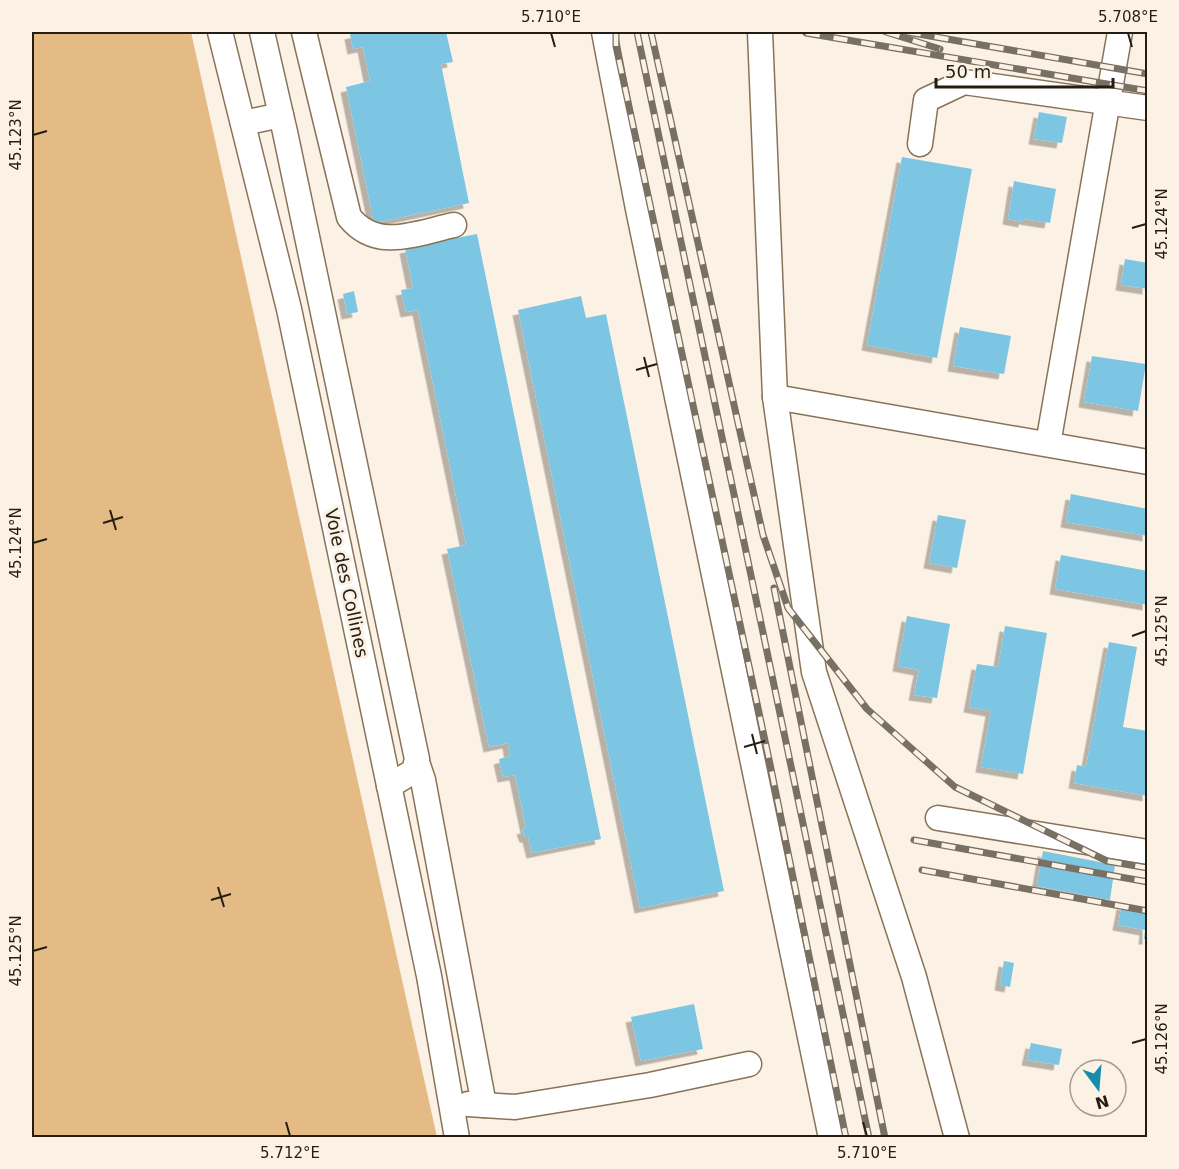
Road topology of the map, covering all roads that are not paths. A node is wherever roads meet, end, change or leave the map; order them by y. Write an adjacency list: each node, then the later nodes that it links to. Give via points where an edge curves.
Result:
1 (220, 32): 10 (street, Voie des Collines)
2 (262, 32): 9 (street)
3 (304, 32): 12 (street, via 349,217 360,230 372,236 393,237)
4 (604, 32): 26 (street)
5 (760, 32): 13 (street)
6 (1120, 32): 7 (street)
7 (1108, 102): 8 (street); 11 (street, via 964,82 926,100); 14 (street)
8 (1148, 108)
9 (280, 115): 10 (street); 16 (street)
10 (243, 123): 17 (street, Voie des Collines, via 289,309)
11 (920, 144)
12 (454, 225)
13 (775, 397): 14 (street); 27 (street, via 814,672 914,977)
14 (1048, 444): 15 (street)
15 (1148, 462)
16 (417, 762): 17 (street, via 414,771); 20 (street)
17 (389, 786): 21 (street, Voie des Collines)
18 (938, 818): 19 (street)
19 (1148, 852)
20 (446, 902): 21 (street); 24 (street)
21 (415, 907): 23 (street, Voie des Collines)
22 (749, 1064): 24 (street, via 515,1107)
23 (451, 1102): 24 (street); 25 (street, Voie des Collines)
24 (484, 1105)
25 (457, 1137)
26 (831, 1137)
27 (957, 1137)

